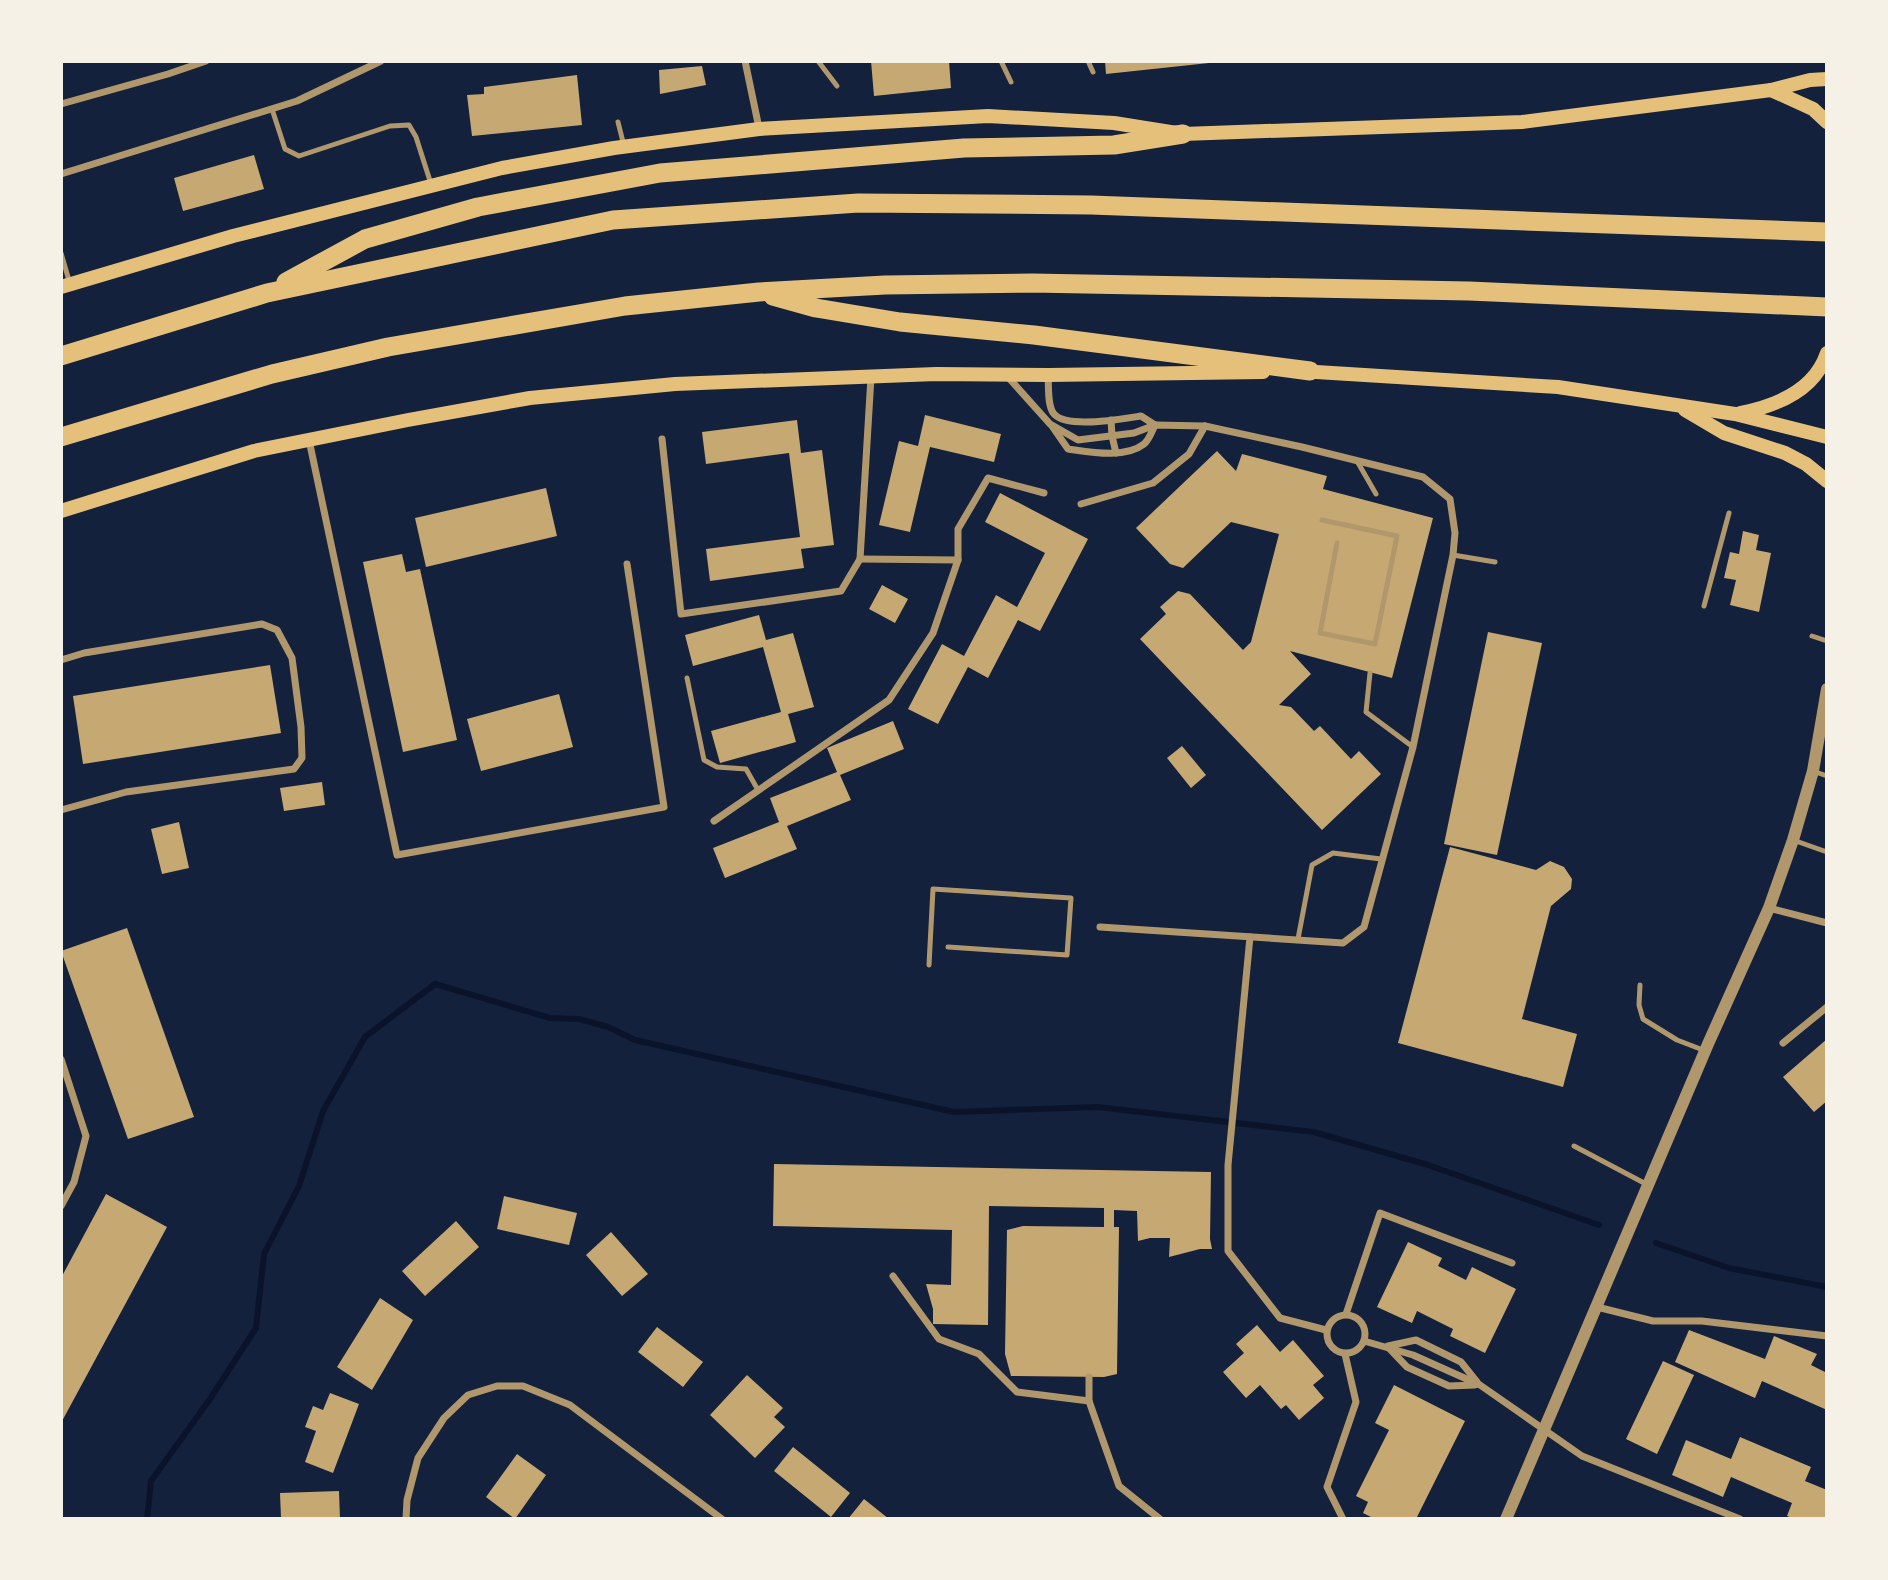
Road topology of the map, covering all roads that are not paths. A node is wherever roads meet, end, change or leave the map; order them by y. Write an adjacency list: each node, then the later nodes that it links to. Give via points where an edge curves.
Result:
1 (206, 61): 12 (street)
2 (381, 61): 13 (street)
3 (745, 61): 16 (street)
4 (818, 61): 10 (lane)
5 (1001, 61): 9 (lane)
6 (1088, 61): 7 (lane)
7 (1093, 72)
8 (1827, 79): 11 (main road)
9 (1010, 82)
10 (836, 86)
11 (1771, 90): 15 (main road, via 1813,109); 17 (main road, via 1522,122)
12 (61, 104)
13 (272, 108): 19 (street); 20 (lane, via 285,149 299,156 390,126 409,125)
14 (618, 122): 18 (lane)
15 (1827, 122)
16 (759, 129): 17 (main road, via 988,116 1114,123); 18 (main road)
17 (1183, 134): 25 (highway, via 1114,145 964,148 660,173 478,207 365,239)
18 (624, 146): 20 (main road)
19 (61, 174)
20 (431, 185): 23 (main road, via 233,236)
21 (1827, 232): 25 (highway, via 1091,205 858,203 613,220)
22 (61, 253): 23 (lane)
23 (66, 286)
24 (759, 292): 26 (highway, via 1032,283 1469,291); 29 (highway, via 816,308 900,322); 40 (highway, via 625,306 388,347 272,374)
25 (267, 293): 28 (highway)
26 (1827, 307)
27 (1827, 353): 34 (main road, via 1809,384 1759,410)
28 (61, 356)
29 (1310, 371): 31 (main road); 33 (main road, via 1558,387)
30 (1006, 374): 31 (main road); 32 (main road); 36 (street)
31 (1048, 375): 35 (street, via 1054,415 1071,423)
32 (871, 377): 43 (main road, via 675,384 530,398); 55 (street)
33 (1681, 407): 34 (main road); 46 (main road, via 1724,433 1785,453)
34 (1735, 414): 41 (main road)
35 (1111, 420): 37 (street, via 1141,415); 39 (street)
36 (1050, 424): 39 (street, via 1078,440); 44 (street, via 1068,449)
37 (1155, 425): 38 (street); 39 (street); 44 (street, via 1146,443)
38 (1205, 426): 45 (street); 49 (street, via 1189,454 1153,483)
39 (1112, 436): 44 (street)
40 (61, 437)
41 (1827, 437)
42 (662, 439): 55 (street, via 681,614 841,591)
43 (309, 440): 50 (main road, via 254,451); 58 (street, via 397,855 664,807)
44 (1116, 453)
45 (1356, 460): 48 (lane); 54 (street, via 1423,477 1450,499)
46 (1827, 481)
47 (1044, 493): 56 (street, via 988,478 958,529)
48 (1376, 494)
49 (1081, 505)
50 (61, 511)
51 (1729, 513): 59 (lane)
52 (1322, 520): 53 (lane, via 1397,536 1375,644 1320,633)
53 (1337, 543)
54 (1453, 555): 57 (lane); 66 (street)
55 (860, 559): 56 (street)
56 (958, 560): 70 (street, via 933,633 889,700)
57 (1495, 562)
58 (627, 564)
59 (1704, 606)
60 (1812, 636): 61 (lane)
61 (1827, 640)
62 (61, 660): 71 (street, via 262,624 277,630 292,658 302,758 294,769 126,792)
63 (1370, 673): 66 (lane, via 1366,712)
64 (687, 678): 70 (lane, via 704,760 717,767 746,769)
65 (1827, 689): 68 (street)
66 (1413, 747): 75 (street)
67 (1827, 749): 68 (street)
68 (1813, 771): 69 (lane); 73 (street)
69 (1827, 776)
70 (758, 790): 72 (street)
71 (61, 810)
72 (713, 821)
73 (1793, 840): 74 (lane); 76 (street)
74 (1827, 852)
75 (1381, 859): 80 (street, via 1364,927 1343,943); 80 (lane, via 1333,853 1312,865)
76 (1769, 908): 77 (street); 86 (street)
77 (1827, 923)
78 (1100, 927): 79 (street)
79 (1250, 937): 80 (street); 95 (street, via 1228,1165 1228,1251 1280,1318)
80 (1298, 939)
81 (948, 947): 82 (lane, via 1068,955 1071,898 933,889)
82 (929, 965)
83 (1640, 985): 86 (lane, via 1643,1019)
84 (1827, 1007): 85 (street)
85 (1783, 1043)
86 (1705, 1051): 89 (street)
87 (61, 1059): 90 (street, via 86,1136 74,1182)
88 (1574, 1146): 89 (lane)
89 (1649, 1186): 93 (street)
90 (61, 1206)
91 (1512, 1263): 94 (street, via 1380,1213)
92 (892, 1276): 102 (street, via 939,1339 979,1354 1017,1392)
93 (1597, 1307): 96 (street, via 1653,1321 1702,1321); 103 (street)
94 (1346, 1314): 95 (street, via 1334,1318); 97 (street, via 1362,1324)
95 (1326, 1329): 99 (street, via 1332,1348)
96 (1827, 1336)
97 (1364, 1341): 98 (street); 99 (street)
98 (1387, 1347): 101 (street); 101 (street, via 1407,1367 1449,1386); 101 (street, via 1416,1340 1461,1362)
99 (1345, 1354): 107 (street, via 1356,1402 1327,1487)
100 (1089, 1377): 102 (street)
101 (1480, 1385): 103 (street)
102 (1089, 1401): 106 (street, via 1119,1486)
103 (1544, 1430): 108 (street); 109 (street, via 1582,1456)
104 (406, 1519): 105 (street, via 418,1458 444,1418 468,1395 497,1386 523,1386 570,1405)
105 (722, 1519)
106 (1160, 1519)
107 (1343, 1519)
108 (1506, 1519)
109 (1740, 1519)

